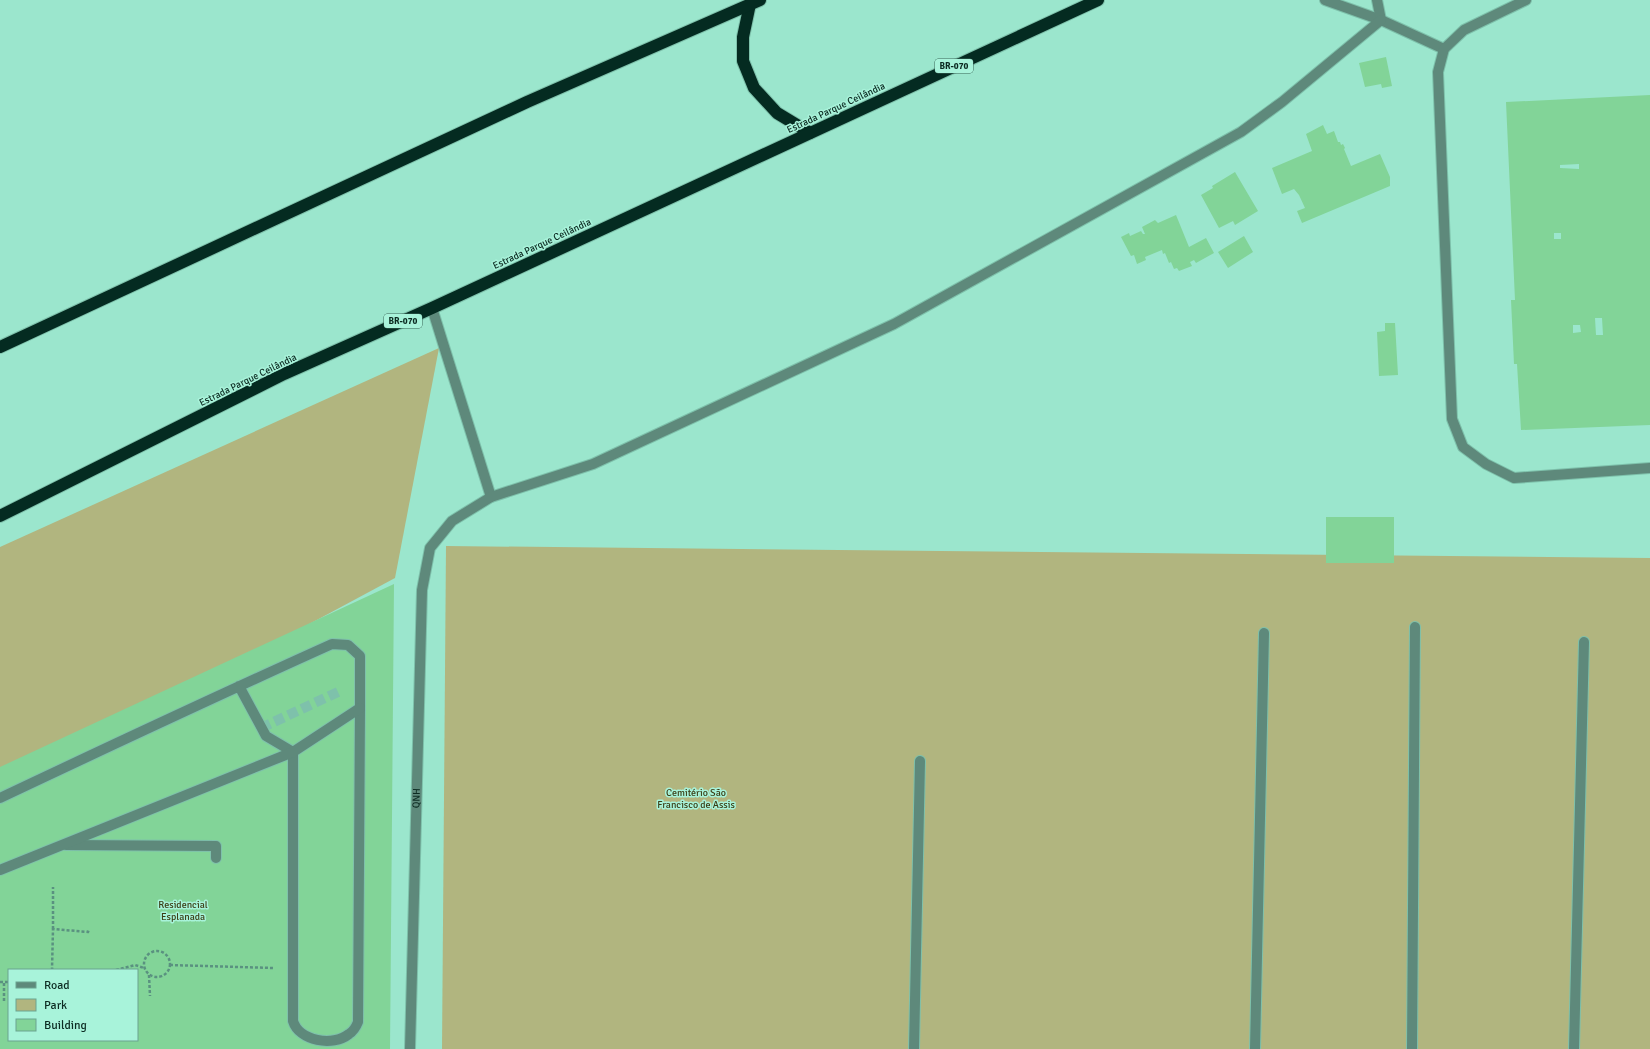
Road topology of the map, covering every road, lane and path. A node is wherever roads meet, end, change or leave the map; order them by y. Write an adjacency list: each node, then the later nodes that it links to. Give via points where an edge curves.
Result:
1 (1098, 0): 8 (highway, Estrada Parque Ceilândia / BR-070)
2 (1325, 0): 6 (street)
3 (1377, 0): 6 (street)
4 (1526, 0): 7 (street, via 1464,30)
5 (755, 2): 8 (highway, via 743,37 743,61 754,88 777,113); 10 (highway, via 527,102)
6 (1381, 20): 7 (street); 12 (street, via 1282,102 1241,132 894,324 593,464)
7 (1444, 49): 11 (street, via 1438,72 1452,419 1463,448 1486,464 1514,478)
8 (810, 133): 9 (highway, Estrada Parque Ceilândia / BR-070)
9 (432, 308): 12 (street); 13 (highway, Estrada Parque Ceilândia / BR-070, via 284,374)
10 (0, 347)
11 (1650, 468)
12 (491, 497): 39 (street, QNH, via 452,522 430,548 422,590)
13 (0, 516)
14 (1415, 627): 42 (street)
15 (1264, 632): 41 (street)
16 (1584, 642): 43 (street)
17 (239, 686): 18 (street, via 332,644 348,645 360,656); 19 (street, via 266,736); 21 (street)
18 (360, 708): 19 (street); 32 (street, via 358,1022 348,1035 337,1040 316,1039 307,1037 295,1028)
19 (293, 752): 22 (street); 32 (street)
20 (920, 762): 40 (street)
21 (0, 798)
22 (60, 845): 23 (street, via 216,846); 24 (street)
23 (216, 858)
24 (0, 870)
25 (53, 887): 27 (path)
26 (89, 929): 27 (path, via 88,932)
27 (53, 930): 30 (path)
28 (170, 965): 29 (path, via 168,956 160,950 151,952 144,958); 32 (path); 33 (path, via 167,973 158,978)
29 (144, 968): 31 (path, via 135,965); 33 (path)
30 (52, 969)
31 (120, 969)
32 (293, 969)
33 (149, 975): 37 (path)
34 (0, 982): 35 (path)
35 (4, 982): 36 (path); 38 (path)
36 (8, 982)
37 (150, 996)
38 (4, 1000)
39 (410, 1049)
40 (914, 1049)
41 (1255, 1049)
42 (1412, 1049)
43 (1574, 1049)

